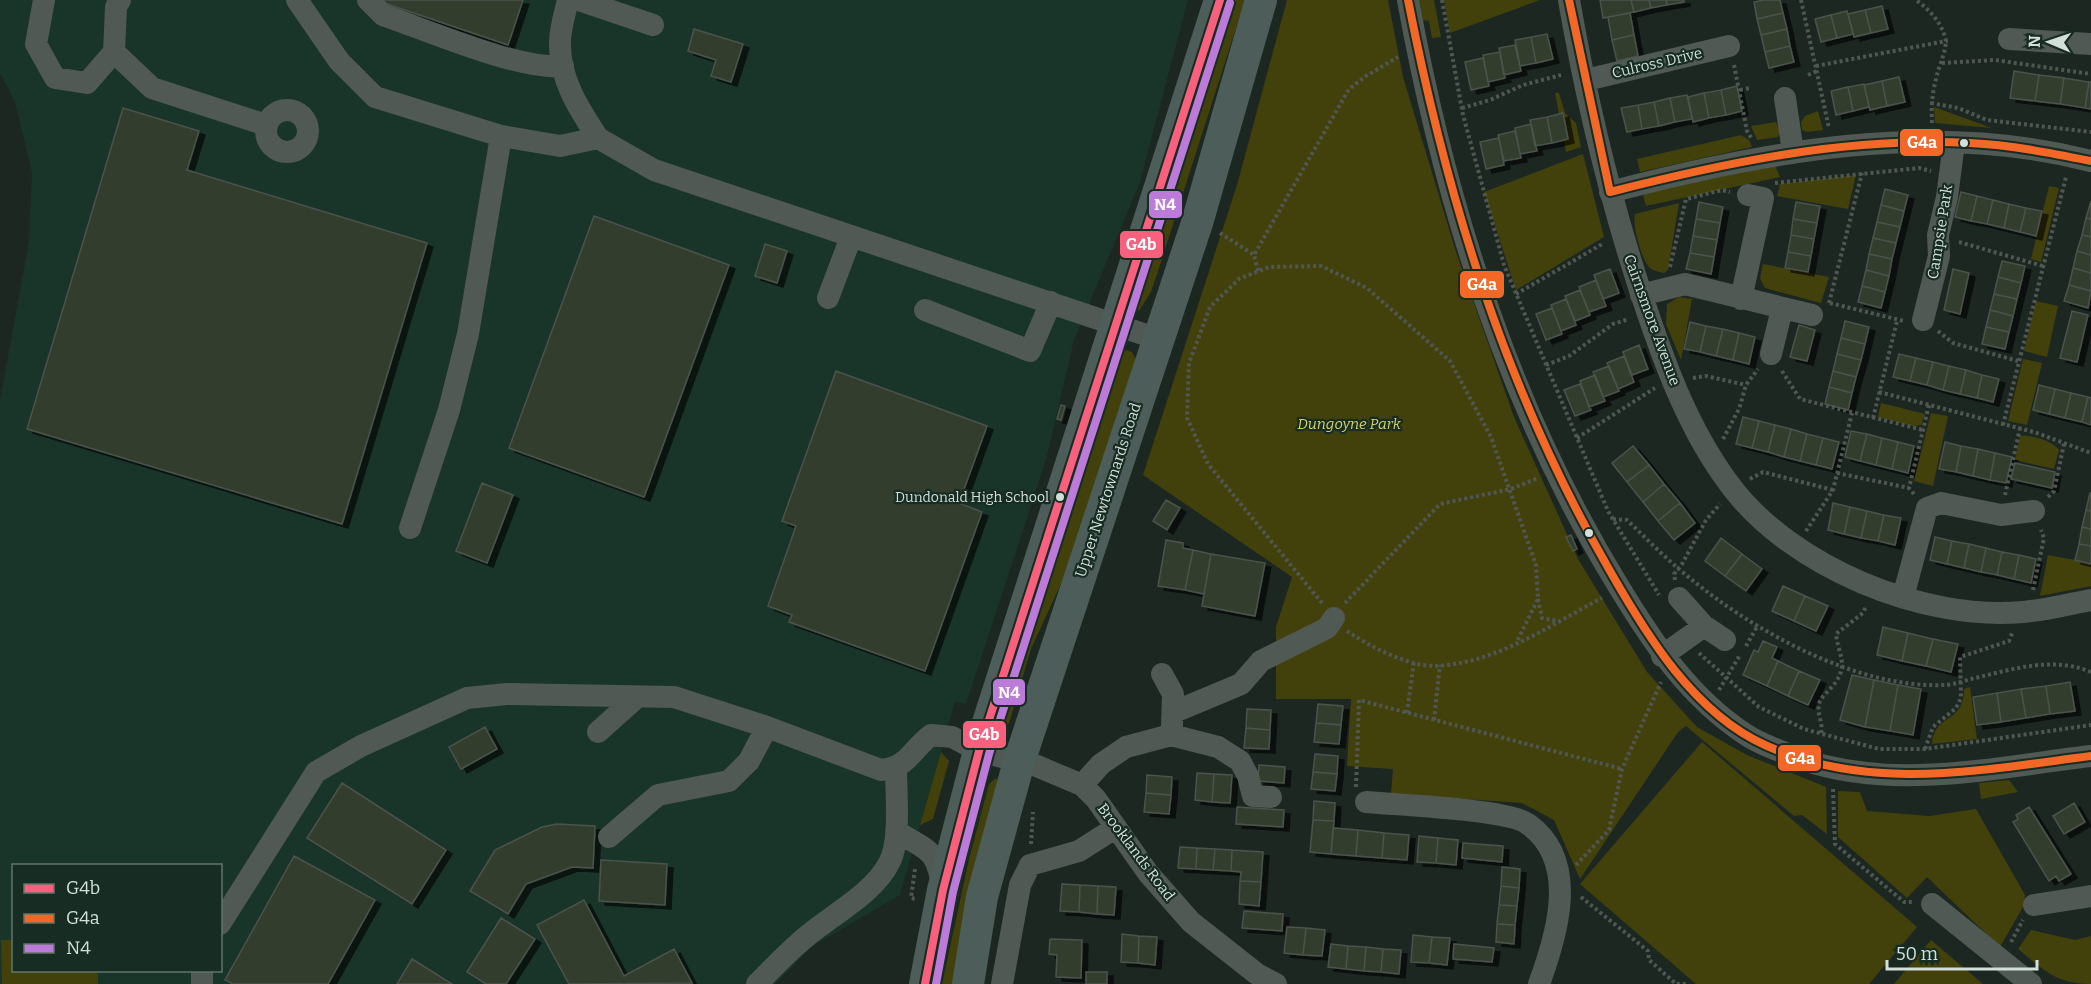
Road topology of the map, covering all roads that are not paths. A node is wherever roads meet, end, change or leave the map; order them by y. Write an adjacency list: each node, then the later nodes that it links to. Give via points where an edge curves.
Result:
1 (44, 0): 15 (street, via 36,44 55,78 87,83)
2 (120, 0): 15 (street)
3 (297, 0): 20 (street, via 339,61 375,97)
4 (368, 0): 16 (street, via 383,15 520,61 547,68)
5 (568, 0): 16 (street, via 560,42)
6 (579, 0): 11 (street)
7 (1220, 0): 36 (highway)
8 (1261, 0): 37 (highway, Upper Newtownards Road, via 1197,223)
9 (1408, 0): 47 (street, via 1461,225 1498,333 1588,538)
10 (1569, 0): 17 (street, Cairnsmore Avenue)
11 (653, 25)
12 (2009, 39): 13 (street)
13 (2091, 44)
14 (1729, 46): 17 (street, Culross Drive)
15 (114, 52): 19 (street, via 152,88)
16 (563, 66): 21 (street, via 578,107)
17 (1586, 80): 25 (street, Cairnsmore Avenue)
18 (1785, 98): 23 (street)
19 (266, 125)
20 (501, 136): 21 (street, via 560,146); 40 (street, via 468,334 449,410)
21 (598, 138): 27 (street, via 654,170)
22 (1954, 143): 23 (street, via 1863,144); 24 (street); 35 (street, Campsie Park, via 1938,235 1939,256)
23 (1793, 152): 25 (street, via 1700,169)
24 (2082, 159)
25 (1610, 192): 28 (street, Cairnsmore Avenue)
26 (1755, 196): 30 (street)
27 (851, 237): 29 (street); 31 (street)
28 (1641, 295): 30 (street, via 1678,284); 41 (street, Cairnsmore Avenue, via 1699,437 1734,490 1777,532 1818,561 1872,588)
29 (828, 298)
30 (1741, 299): 32 (street)
31 (1051, 302): 34 (street, via 1030,351); 36 (street)
32 (1782, 309): 33 (street); 38 (street)
33 (1820, 309)
34 (925, 310)
35 (1923, 320)
36 (1117, 324): 37 (street); 54 (highway)
37 (1158, 339): 56 (highway, Upper Newtownards Road)
38 (1771, 354)
39 (2034, 510): 41 (street, via 2001,515 1941,503 1927,508)
40 (410, 528)
41 (1903, 597): 43 (street, Cairnsmore Avenue, via 1966,611 2022,612)
42 (1671, 599): 45 (street)
43 (2091, 600)
44 (1334, 618): 50 (street, via 1327,628 1261,661 1241,684)
45 (1696, 632): 46 (street); 47 (street)
46 (1725, 640)
47 (1662, 656): 55 (street, via 1709,705 1746,735 1804,760 1846,770 1927,777)
48 (1162, 674): 50 (street, via 1173,694)
49 (637, 697): 51 (street, via 674,697); 52 (street); 68 (street, via 507,694 467,698 361,746 316,772)
50 (1174, 712): 53 (street)
51 (767, 727): 57 (street, via 881,770); 63 (street, via 749,761 729,781 658,795)
52 (598, 732)
53 (1171, 735): 58 (street, via 1126,747 1101,764); 59 (street, via 1218,747 1233,756 1248,776 1253,796)
54 (979, 751): 56 (street, Brooklands Road); 57 (street, Brooklands Road, via 952,737 931,735); 64 (highway)
55 (2091, 756)
56 (1019, 762): 58 (street, Brooklands Road); 71 (highway, Upper Newtownards Road, via 982,897)
57 (897, 768): 62 (street)
58 (1082, 785): 61 (street, Brooklands Road)
59 (1270, 797)
60 (1366, 802): 74 (street, via 1495,814 1527,823 1545,840 1558,865 1561,894 1552,948)
61 (1115, 828): 72 (street, via 1079,851 1030,865 1020,885); 73 (street, Brooklands Road, via 1191,922 1257,974)
62 (898, 832): 64 (street, via 932,853); 69 (street, via 889,863 871,885 800,941)
63 (609, 837)
64 (943, 890): 70 (highway)
65 (2091, 896): 67 (street)
66 (1932, 904): 75 (street)
67 (2034, 905)
68 (222, 921)
69 (757, 984)
70 (925, 984)
71 (968, 984)
72 (1002, 984)
73 (1276, 984)
74 (1539, 984)
75 (2031, 984)

